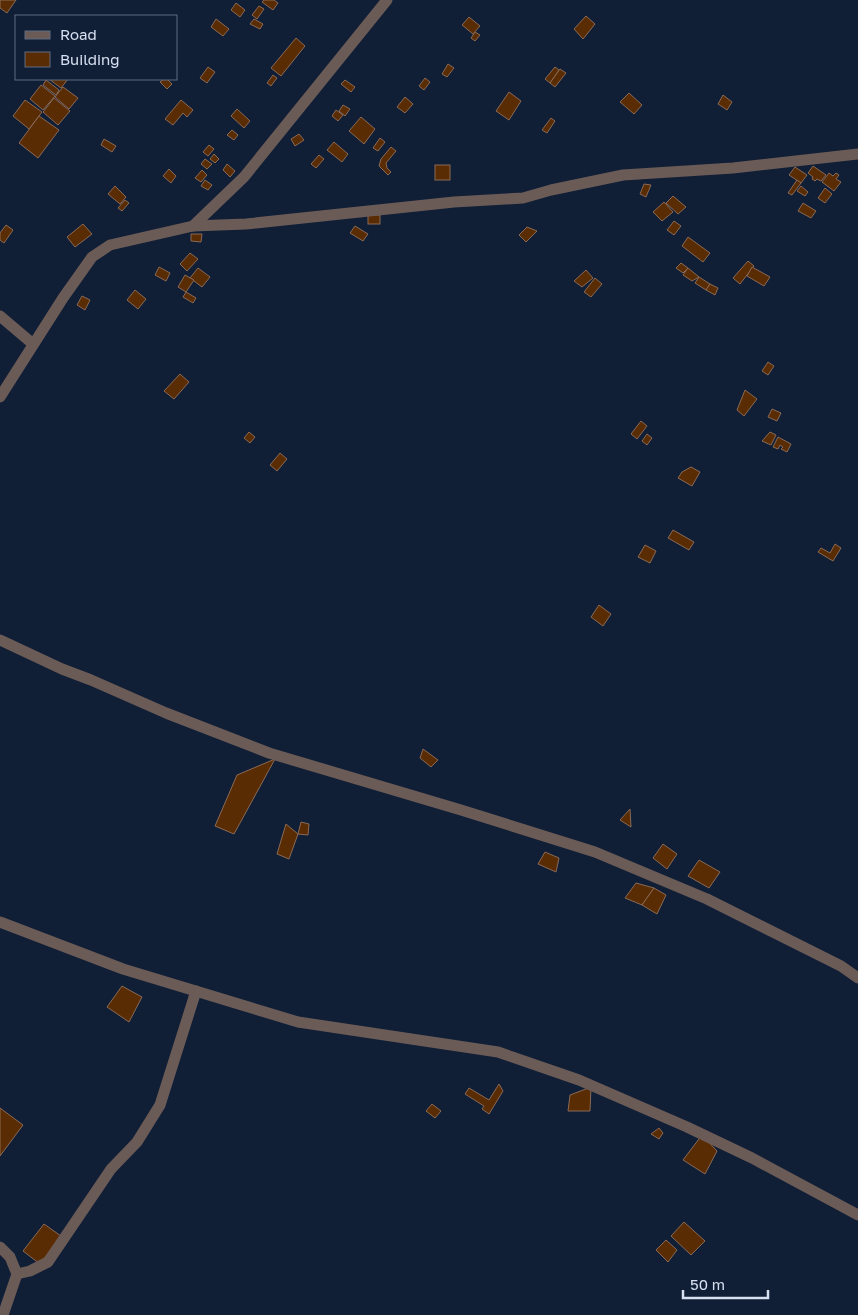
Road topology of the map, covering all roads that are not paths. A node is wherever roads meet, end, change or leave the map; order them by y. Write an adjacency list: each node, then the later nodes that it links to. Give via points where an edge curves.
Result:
1 (387, 0): 3 (street, via 244,177)
2 (858, 154): 3 (street, via 733,168 623,175 523,198)
3 (193, 226): 5 (street, via 110,245 92,257)
4 (0, 316): 5 (street)
5 (34, 344): 6 (street)
6 (0, 397)
7 (0, 640): 9 (street, via 166,713 270,753 594,852 707,899 841,966)
8 (0, 922): 10 (street, via 123,968)
9 (858, 978)
10 (196, 991): 11 (street, via 298,1022 498,1052 579,1080 687,1127); 13 (street, via 160,1104 137,1142 111,1169 48,1262)
11 (858, 1215)
12 (0, 1247): 13 (street, via 10,1257)
13 (17, 1274): 14 (street)
14 (2, 1315)

